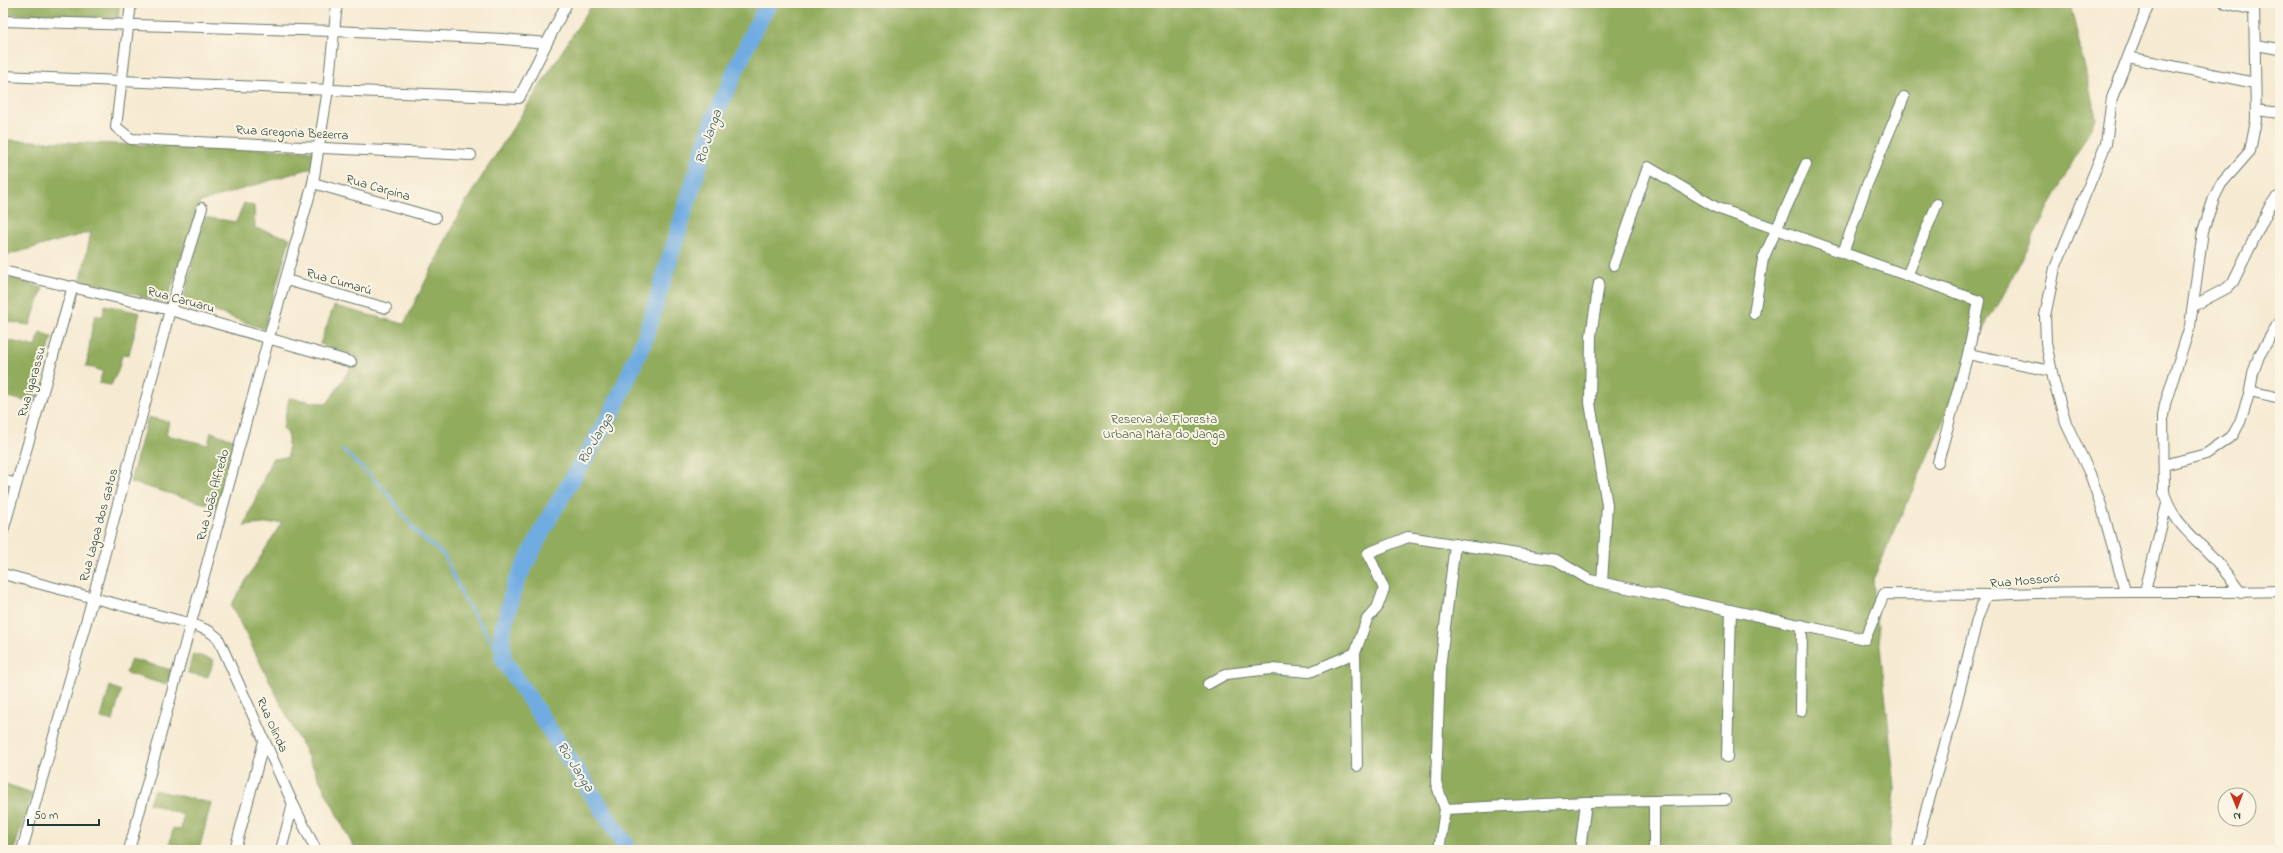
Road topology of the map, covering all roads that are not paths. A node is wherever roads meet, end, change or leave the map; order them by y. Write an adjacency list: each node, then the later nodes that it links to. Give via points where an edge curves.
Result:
1 (131, 3): 8 (street)
2 (337, 3): 9 (street, Rua João Alfredo)
3 (567, 3): 10 (street)
4 (2149, 3): 13 (street)
5 (2225, 3): 6 (street)
6 (2254, 6): 11 (street)
7 (3, 21): 8 (street)
8 (129, 24): 9 (street); 15 (street)
9 (334, 31): 10 (street); 17 (street, Rua João Alfredo)
10 (546, 43): 17 (street, via 519,98)
11 (2255, 45): 12 (street); 16 (street)
12 (2280, 49)
13 (2128, 57): 16 (street); 45 (street, via 2111,103 2106,144 2055,268 2049,291 2045,316 2046,343)
14 (3, 76): 15 (street)
15 (122, 80): 17 (street); 21 (street, Rua Gregoria Bezerra, via 116,127 131,139)
16 (2255, 83): 19 (street)
17 (328, 89): 21 (street, Rua João Alfredo)
18 (1904, 97): 30 (street, via 1866,187)
19 (2256, 110): 20 (street); 37 (street, via 2250,151 2221,184 2210,208 2203,231)
20 (2280, 113)
21 (320, 147): 22 (street, Rua Gregoria Bezerra); 24 (street, Rua João Alfredo)
22 (471, 155)
23 (1806, 164): 29 (street)
24 (313, 183): 28 (street, Rua Carpina); 34 (street, Rua João Alfredo)
25 (2280, 196): 37 (street, via 2270,206 2233,282 2227,288)
26 (1937, 204): 33 (street)
27 (202, 208): 39 (street, Rua Lagoa dos Gatos)
28 (435, 218)
29 (1776, 229): 30 (street); 31 (street, via 1717,208 1648,167); 40 (street, via 1763,259)
30 (1843, 253): 33 (street)
31 (1614, 265)
32 (3, 271): 36 (street, Rua Caruaru)
33 (1907, 276): 43 (street, via 1979,302)
34 (286, 280): 38 (street, Rua Cumarú); 42 (street, Rua João Alfredo)
35 (1599, 283): 56 (street, via 1591,336 1590,403 1606,506)
36 (73, 286): 39 (street, Rua Caruaru); 51 (street, Rua Igarassu)
37 (2193, 306): 49 (street, via 2190,326 2164,404)
38 (386, 308)
39 (170, 310): 42 (street, Rua Caruaru); 62 (street, Rua Lagoa dos Gatos)
40 (1754, 314)
41 (2280, 320): 46 (street, via 2258,356 2252,373)
42 (269, 337): 44 (street, Rua Caruaru); 64 (street, Rua João Alfredo)
43 (1968, 354): 45 (street); 48 (street)
44 (351, 362)
45 (2052, 371): 57 (street, via 2066,422 2090,474 2102,508)
46 (2250, 391): 47 (street); 49 (street, via 2234,435 2206,454)
47 (2280, 398)
48 (1938, 462)
49 (2164, 466): 52 (street)
50 (3, 480): 51 (street)
51 (16, 484): 53 (street, Rua Igarassu)
52 (2167, 504): 58 (street); 60 (street, via 2172,514 2216,561)
53 (3, 531)
54 (1455, 544): 56 (street, via 1556,560 1590,580); 66 (street, via 1408,537 1368,553 1384,589 1377,608 1367,618); 76 (street, via 1440,668 1437,728 1436,783)
55 (3, 574): 62 (street, Rua Olinda)
56 (1602, 582): 63 (street)
57 (2125, 591): 58 (street, Rua Mossoró); 61 (street, Rua Mossoró)
58 (2145, 591): 60 (street, Rua Mossoró)
59 (2280, 591): 60 (street, Rua Mossoró)
60 (2241, 593)
61 (1990, 595): 65 (street, via 1884,594 1865,639); 85 (street, Rua Mossoró, via 1982,601 1922,824)
62 (93, 597): 64 (street, Rua Olinda); 77 (street, Rua Lagoa dos Gatos)
63 (1731, 610): 65 (street); 70 (street)
64 (192, 624): 69 (street, Rua Olinda, via 209,630 218,638); 78 (street, Rua João Alfredo)
65 (1802, 625): 68 (street)
66 (1355, 653): 67 (street, via 1310,672 1271,669 1226,674); 71 (street)
67 (1208, 684)
68 (1801, 711)
69 (264, 741): 75 (street, Rua Olinda); 79 (street)
70 (1727, 757)
71 (1357, 766)
72 (1725, 800): 73 (street)
73 (1654, 801): 74 (street); 84 (street)
74 (1586, 802): 76 (street); 83 (street)
75 (293, 804): 80 (street); 81 (street, Rua Olinda)
76 (1445, 809): 82 (street)
77 (22, 850)
78 (129, 850)
79 (235, 850)
80 (281, 850)
81 (316, 850)
82 (1438, 850)
83 (1580, 850)
84 (1654, 850)
85 (1918, 850)

